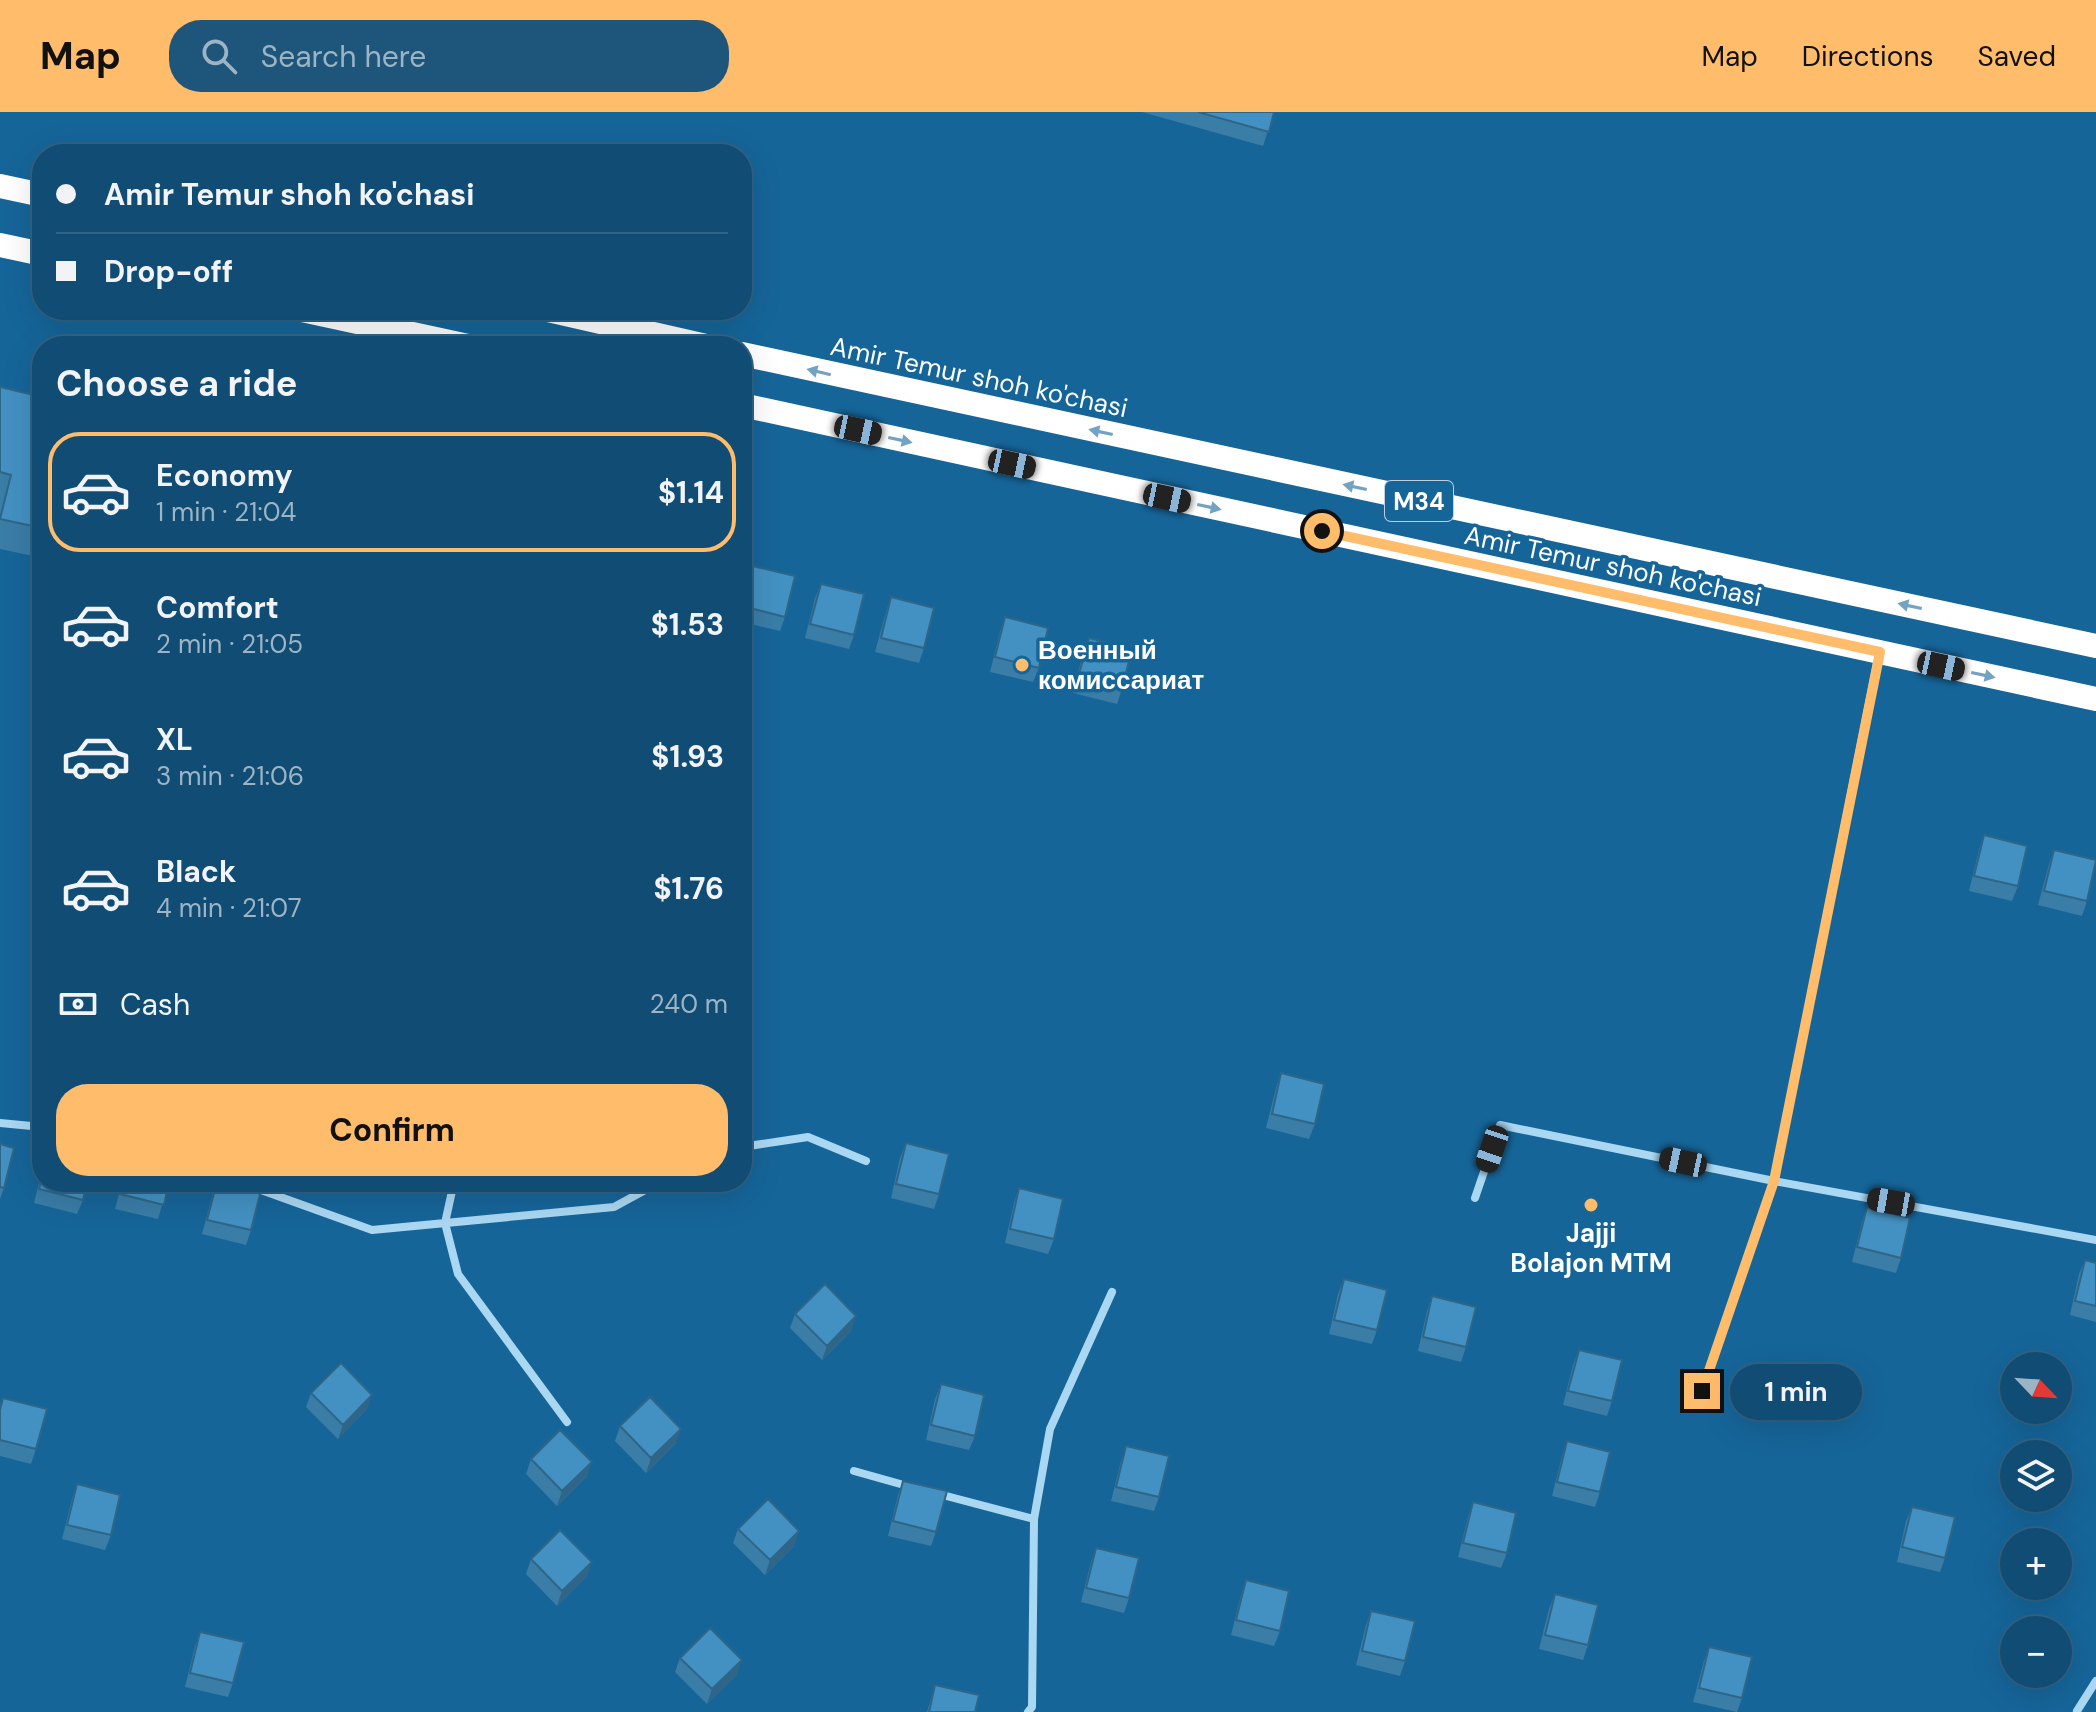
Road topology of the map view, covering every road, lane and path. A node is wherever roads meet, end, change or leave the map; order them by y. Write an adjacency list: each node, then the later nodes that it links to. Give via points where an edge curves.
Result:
1 (0, 186): 2 (highway)
2 (32, 193)
3 (0, 245): 4 (highway)
4 (32, 252)
5 (348, 320): 7 (highway)
6 (592, 320): 8 (highway)
7 (422, 336)
8 (662, 336)
9 (752, 356): 11 (highway, Amir Temur shoh ko'chasi / M34, one-way to 9)
10 (752, 407): 12 (highway, Amir Temur shoh ko'chasi / M34, one-way to 12)
11 (2096, 646)
12 (1880, 652): 13 (highway, Amir Temur shoh ko'chasi / M34, one-way to 13); 18 (street)
13 (2096, 699)
14 (0, 1123): 15 (street)
15 (32, 1126)
16 (752, 1145): 17 (street, via 808,1137)
17 (866, 1161)
18 (1774, 1181): 22 (street, via 1500,1125); 24 (street); 26 (street)
19 (267, 1192): 23 (street, via 372,1230)
20 (452, 1192): 23 (street)
21 (642, 1192): 23 (street, via 614,1207)
22 (1475, 1198)
23 (445, 1223): 27 (street, via 458,1274)
24 (2096, 1240)
25 (1112, 1292): 31 (street, via 1050,1429)
26 (1702, 1391)
27 (567, 1422)
28 (854, 1471): 29 (street)
29 (914, 1487)
30 (929, 1491): 31 (street)
31 (1034, 1519): 34 (street)
32 (2096, 1681): 33 (street)
33 (2077, 1711)
34 (1028, 1712)

